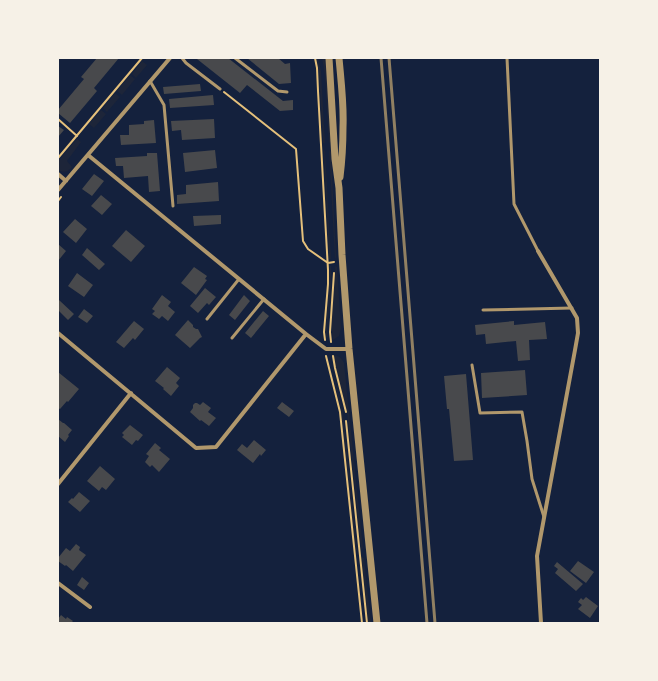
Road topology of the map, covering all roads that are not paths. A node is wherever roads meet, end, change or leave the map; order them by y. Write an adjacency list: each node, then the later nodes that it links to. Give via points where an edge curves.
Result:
1 (170, 58): 7 (street)
2 (182, 58): 8 (lane)
3 (235, 58): 9 (lane, via 278,91)
4 (329, 58): 13 (street)
5 (338, 58): 13 (street, via 343,126)
6 (507, 58): 16 (lane, via 514,204)
7 (150, 81): 10 (street); 15 (lane, via 164,105)
8 (220, 89)
9 (287, 92)
10 (88, 155): 12 (street); 17 (street)
11 (58, 174): 12 (street)
12 (66, 181): 14 (street)
13 (339, 188): 25 (street)
14 (58, 190)
15 (173, 206)
16 (538, 251): 19 (street)
17 (239, 279): 18 (street); 21 (lane)
18 (264, 299): 23 (street); 24 (lane)
19 (572, 308): 20 (lane); 29 (street, via 577,318 578,333)
20 (483, 310)
21 (206, 319)
22 (58, 333): 27 (street)
23 (306, 334): 25 (street, via 326,349); 27 (street, via 216,447 196,448)
24 (232, 338)
25 (349, 349): 32 (street)
26 (472, 365): 29 (lane, via 480,413 522,412 532,479)
27 (131, 393): 28 (street)
28 (58, 484)
29 (544, 517): 33 (street, via 537,556)
30 (58, 583): 31 (street)
31 (90, 607)
32 (377, 623)
33 (541, 623)

